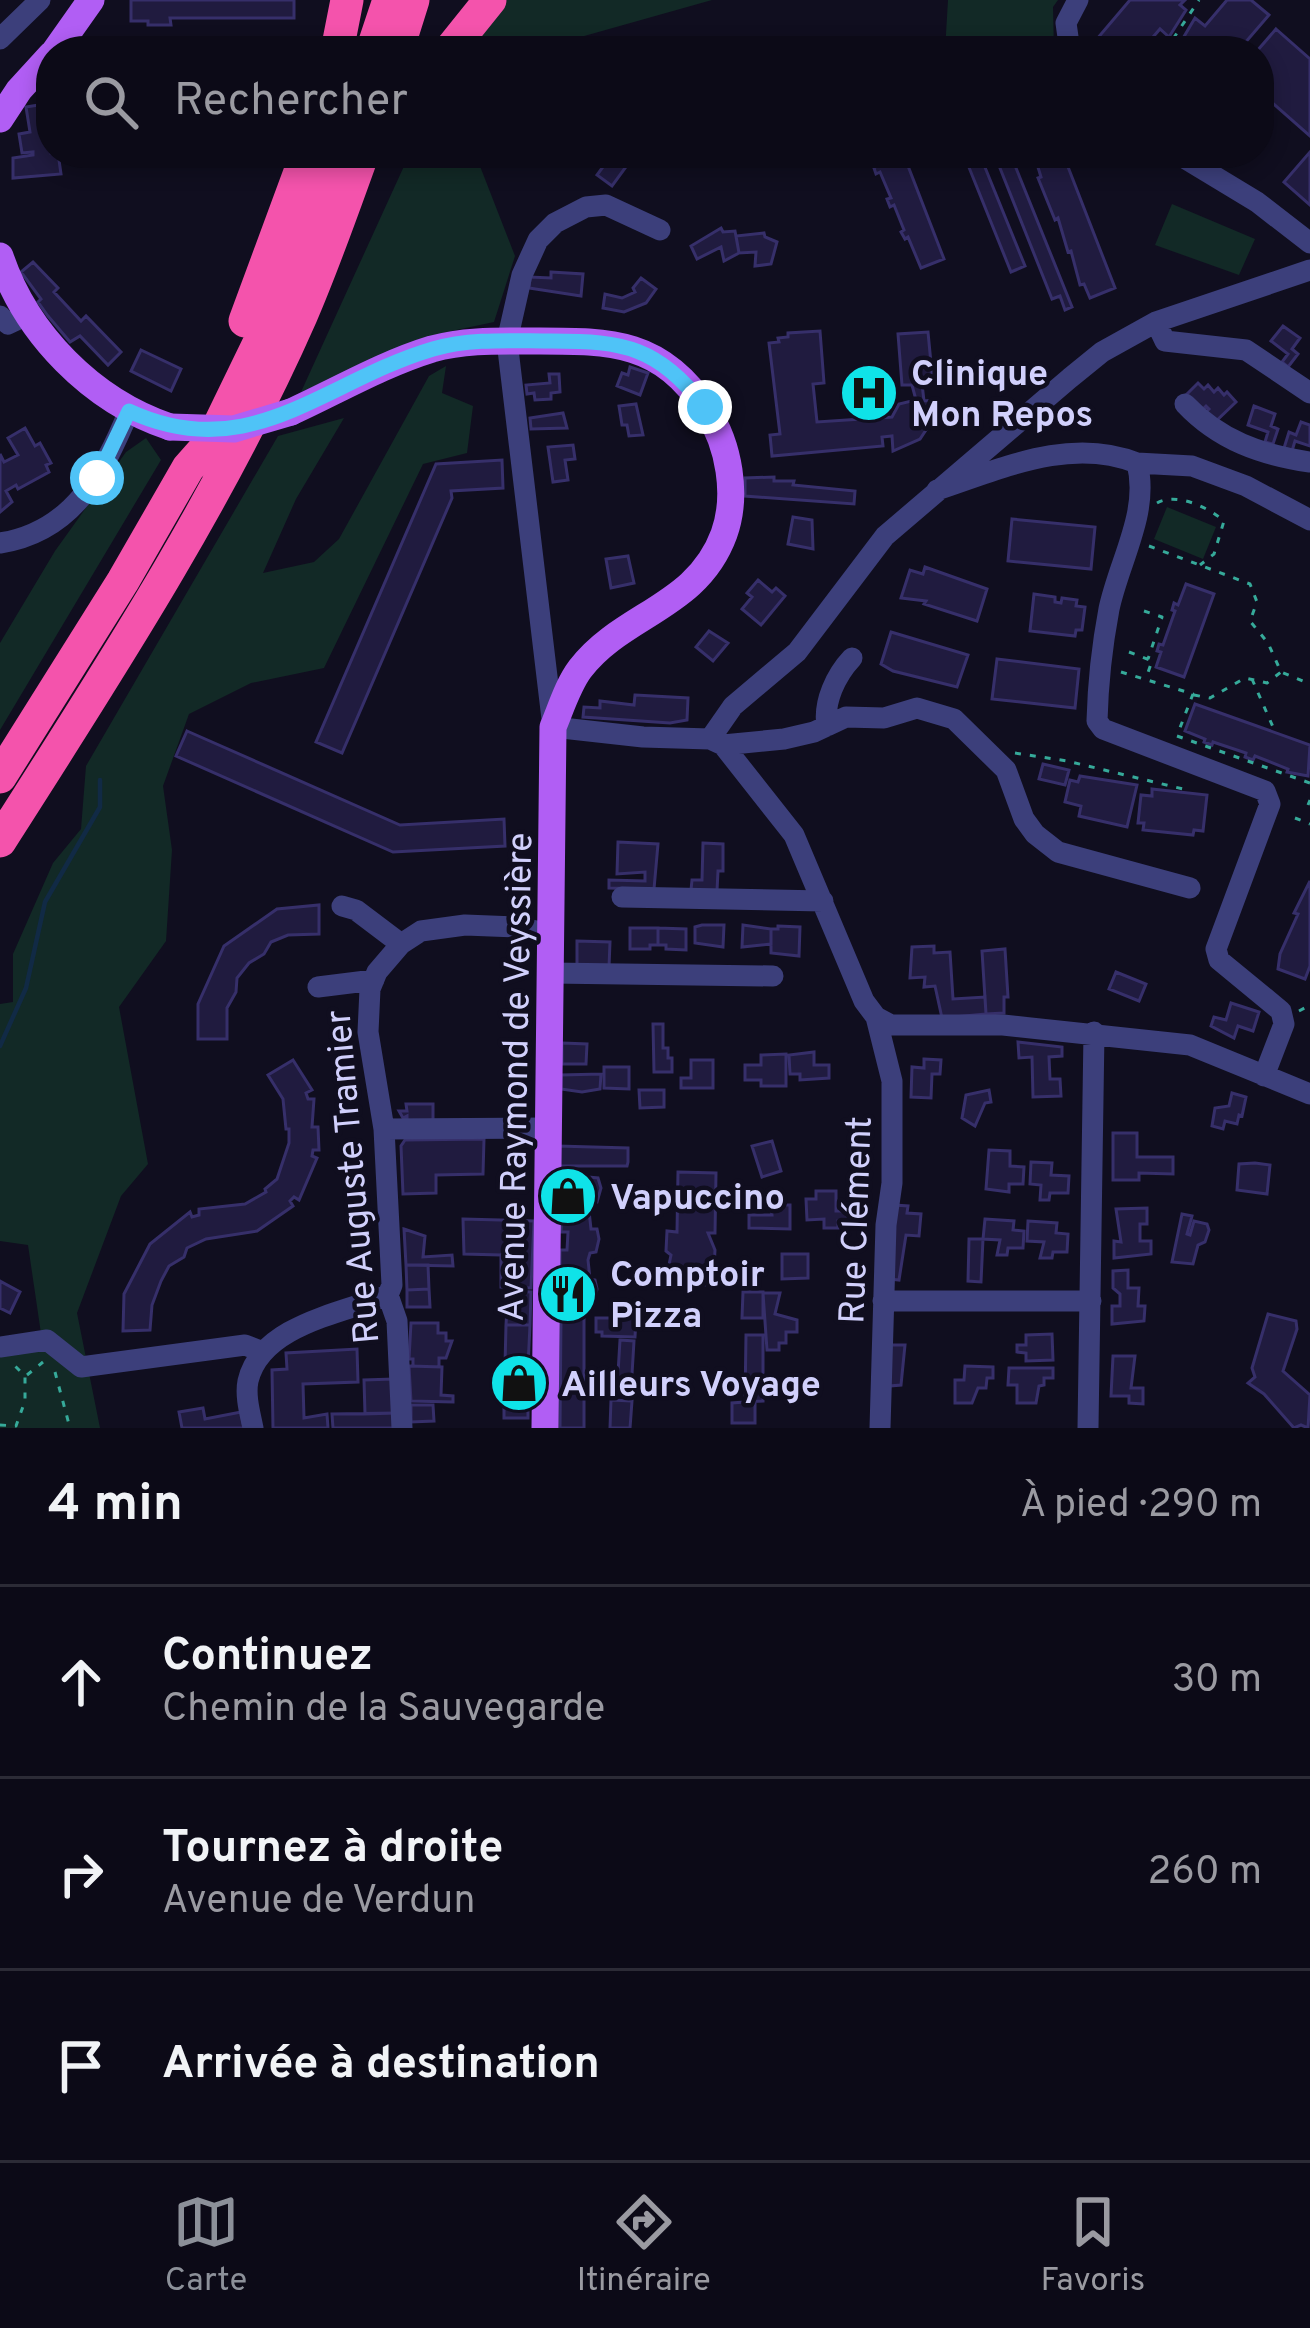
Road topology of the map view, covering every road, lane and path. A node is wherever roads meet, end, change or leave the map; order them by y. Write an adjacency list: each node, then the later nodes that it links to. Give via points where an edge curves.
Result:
1 (40, 0): 18 (street)
2 (91, 0): 10 (main road)
3 (347, 0): 11 (highway)
4 (389, 0): 12 (highway)
5 (412, 0): 13 (highway)
6 (476, 0): 14 (highway)
7 (490, 0): 15 (highway)
8 (1078, 0): 16 (street)
9 (1199, 0): 17 (path)
10 (65, 36)
11 (340, 36)
12 (377, 36)
13 (401, 36)
14 (448, 36)
15 (460, 36)
16 (1068, 36)
17 (1175, 36)
18 (0, 39)
19 (36, 72): 20 (main road)
20 (0, 118)
21 (302, 168): 39 (highway)
22 (331, 168): 39 (highway, via 212,442)
23 (356, 168): 33 (highway)
24 (381, 168): 33 (highway, via 318,323)
25 (1201, 168): 27 (street)
26 (660, 230): 32 (street, via 606,205 555,223 522,275)
27 (1310, 243)
28 (0, 256): 30 (main road)
29 (1310, 271): 31 (street)
30 (13, 316): 36 (main road)
31 (1156, 322): 34 (street, via 1165,340 1246,350); 40 (street, via 1090,362)
32 (507, 341): 36 (main road, bridge, via 428,350 234,429 170,427); 57 (street); 57 (main road, via 602,341 658,362 705,407 729,473 726,529 709,563 688,589 583,666)
33 (281, 357): 66 (highway, via 153,595)
34 (1310, 392)
35 (1185, 404): 37 (street, via 1208,429)
36 (129, 411): 44 (street, via 106,464 74,508 34,534)
37 (1310, 462)
38 (1137, 463): 40 (street, via 1049,453); 42 (street, via 1192,466); 43 (street, via 1139,509)
39 (188, 468): 61 (highway)
40 (937, 490): 59 (street, via 885,536 797,652 733,706)
41 (1156, 503): 45 (path, via 1173,498 1224,521 1214,554)
42 (1310, 520)
43 (1130, 539): 45 (path); 79 (street, via 1110,605 1097,721 1264,791 1270,804 1216,949 1281,1011 1284,1024)
44 (0, 543)
45 (1200, 565): 51 (path, via 1253,588 1251,625)
46 (1144, 610): 49 (path, via 1162,617)
47 (1129, 652): 49 (path)
48 (852, 658): 56 (street, via 834,683)
49 (1148, 659): 53 (path)
50 (1112, 668): 53 (path)
51 (1281, 672): 52 (path, via 1267,683); 54 (path)
52 (1252, 677): 55 (path, via 1210,698); 58 (path)
53 (1145, 680): 55 (path)
54 (1310, 684)
55 (1193, 694): 62 (path, via 1178,735)
56 (827, 726): 59 (street, via 784,739); 60 (street, via 916,708 955,718)
57 (553, 727): 59 (street); 71 (main road, Avenue Raymond de Veyssière)
58 (1273, 727)
59 (716, 742): 69 (street, Rue Clément, via 794,835)
60 (1006, 770): 63 (path, via 1014,753); 67 (street, via 1024,819 1058,852)
61 (0, 777)
62 (1310, 783)
63 (1183, 790)
64 (1295, 818): 65 (path)
65 (1310, 824)
66 (0, 841)
67 (1190, 888)
68 (622, 897): 69 (street)
69 (823, 901): 77 (street, Rue Clément)
70 (342, 906): 72 (street)
71 (552, 934): 72 (street, via 465,925 421,931); 73 (main road, Avenue Raymond de Veyssière)
72 (401, 944): 75 (street, Rue Auguste Tramier)
73 (551, 973): 74 (street); 82 (main road, Avenue Raymond de Veyssière)
74 (772, 976)
75 (374, 980): 76 (street); 81 (street, Rue Auguste Tramier, via 368,1032)
76 (318, 987)
77 (876, 1017): 78 (street, via 907,1027); 84 (street, Rue Clément, via 892,1081)
78 (1094, 1032): 79 (street, via 1190,1045); 85 (street)
79 (1264, 1076): 80 (street)
80 (1310, 1094)
81 (384, 1129): 82 (street); 83 (street, Rue Auguste Tramier)
82 (548, 1129): 96 (main road, Avenue Raymond de Veyssière)
83 (388, 1295): 86 (street); 95 (street, Rue Auguste Tramier, via 397,1321)
84 (884, 1301): 85 (street); 97 (street, Rue Clément)
85 (1091, 1301): 89 (street)
86 (265, 1349): 87 (street, via 81,1367 47,1340); 94 (street, via 247,1385)
87 (4, 1355): 91 (path, via 25,1376)
88 (51, 1356): 92 (path)
89 (1089, 1420)
90 (0, 1425): 91 (path)
91 (16, 1426): 93 (path)
92 (68, 1427)
93 (24, 1428)
94 (253, 1428)
95 (402, 1428)
96 (545, 1428)
97 (880, 1428)

